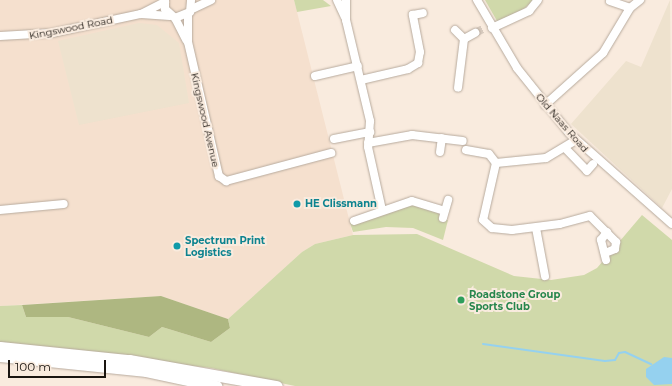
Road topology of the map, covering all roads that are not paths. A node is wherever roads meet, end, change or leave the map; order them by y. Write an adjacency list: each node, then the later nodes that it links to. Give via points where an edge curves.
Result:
1 (191, 0): 11 (street, Kingswood Avenue)
2 (211, 0): 11 (street)
3 (337, 0): 15 (street)
4 (346, 0): 15 (street)
5 (477, 0): 16 (street, Old Naas Road)
6 (538, 0): 16 (street, via 529,11)
7 (640, 0): 10 (street)
8 (165, 1): 13 (street, Kingswood Road); 14 (street, Kingswood Avenue)
9 (610, 1): 10 (street)
10 (630, 8): 25 (street, via 603,53)
11 (190, 12): 14 (street, Kingswood Road); 20 (street, Kingswood Avenue)
12 (423, 13): 23 (street, via 413,15 420,52 418,63 408,69)
13 (141, 14): 14 (street, Kingswood Road); 18 (street, Kingswood Road, via 52,33)
14 (173, 17): 20 (street, Kingswood Avenue)
15 (346, 20): 21 (street)
16 (485, 29): 19 (street); 25 (street, Old Naas Road)
17 (455, 30): 19 (street)
18 (0, 36)
19 (464, 39): 24 (street)
20 (188, 42): 35 (street, Kingswood Avenue, via 219,176 226,181)
21 (358, 66): 22 (street); 23 (street)
22 (315, 76)
23 (361, 80): 26 (street)
24 (458, 88)
25 (545, 105): 29 (street, Old Naas Road)
26 (370, 132): 28 (street); 31 (street)
27 (442, 138): 30 (street); 31 (street, via 412,135); 34 (street)
28 (334, 139)
29 (576, 140): 32 (street); 43 (street, Old Naas Road)
30 (463, 141)
31 (368, 143): 41 (street)
32 (566, 149): 36 (street, via 536,161); 37 (street, via 587,171)
33 (466, 150): 36 (street, via 489,154)
34 (440, 152)
35 (331, 153)
36 (496, 163): 44 (street, via 485,223 492,228)
37 (593, 164)
38 (448, 200): 41 (street, via 444,214 412,200)
39 (64, 204): 40 (street)
40 (0, 210)
41 (382, 210): 42 (street)
42 (354, 221)
43 (672, 224)
44 (536, 228): 45 (street, via 590,216); 46 (street)
45 (607, 232): 45 (street, via 601,240 606,256 616,245)
46 (545, 276)
47 (0, 347): 50 (main road, via 129,360)
48 (0, 356): 49 (main road, via 146,371)
49 (216, 386)
50 (277, 386)

